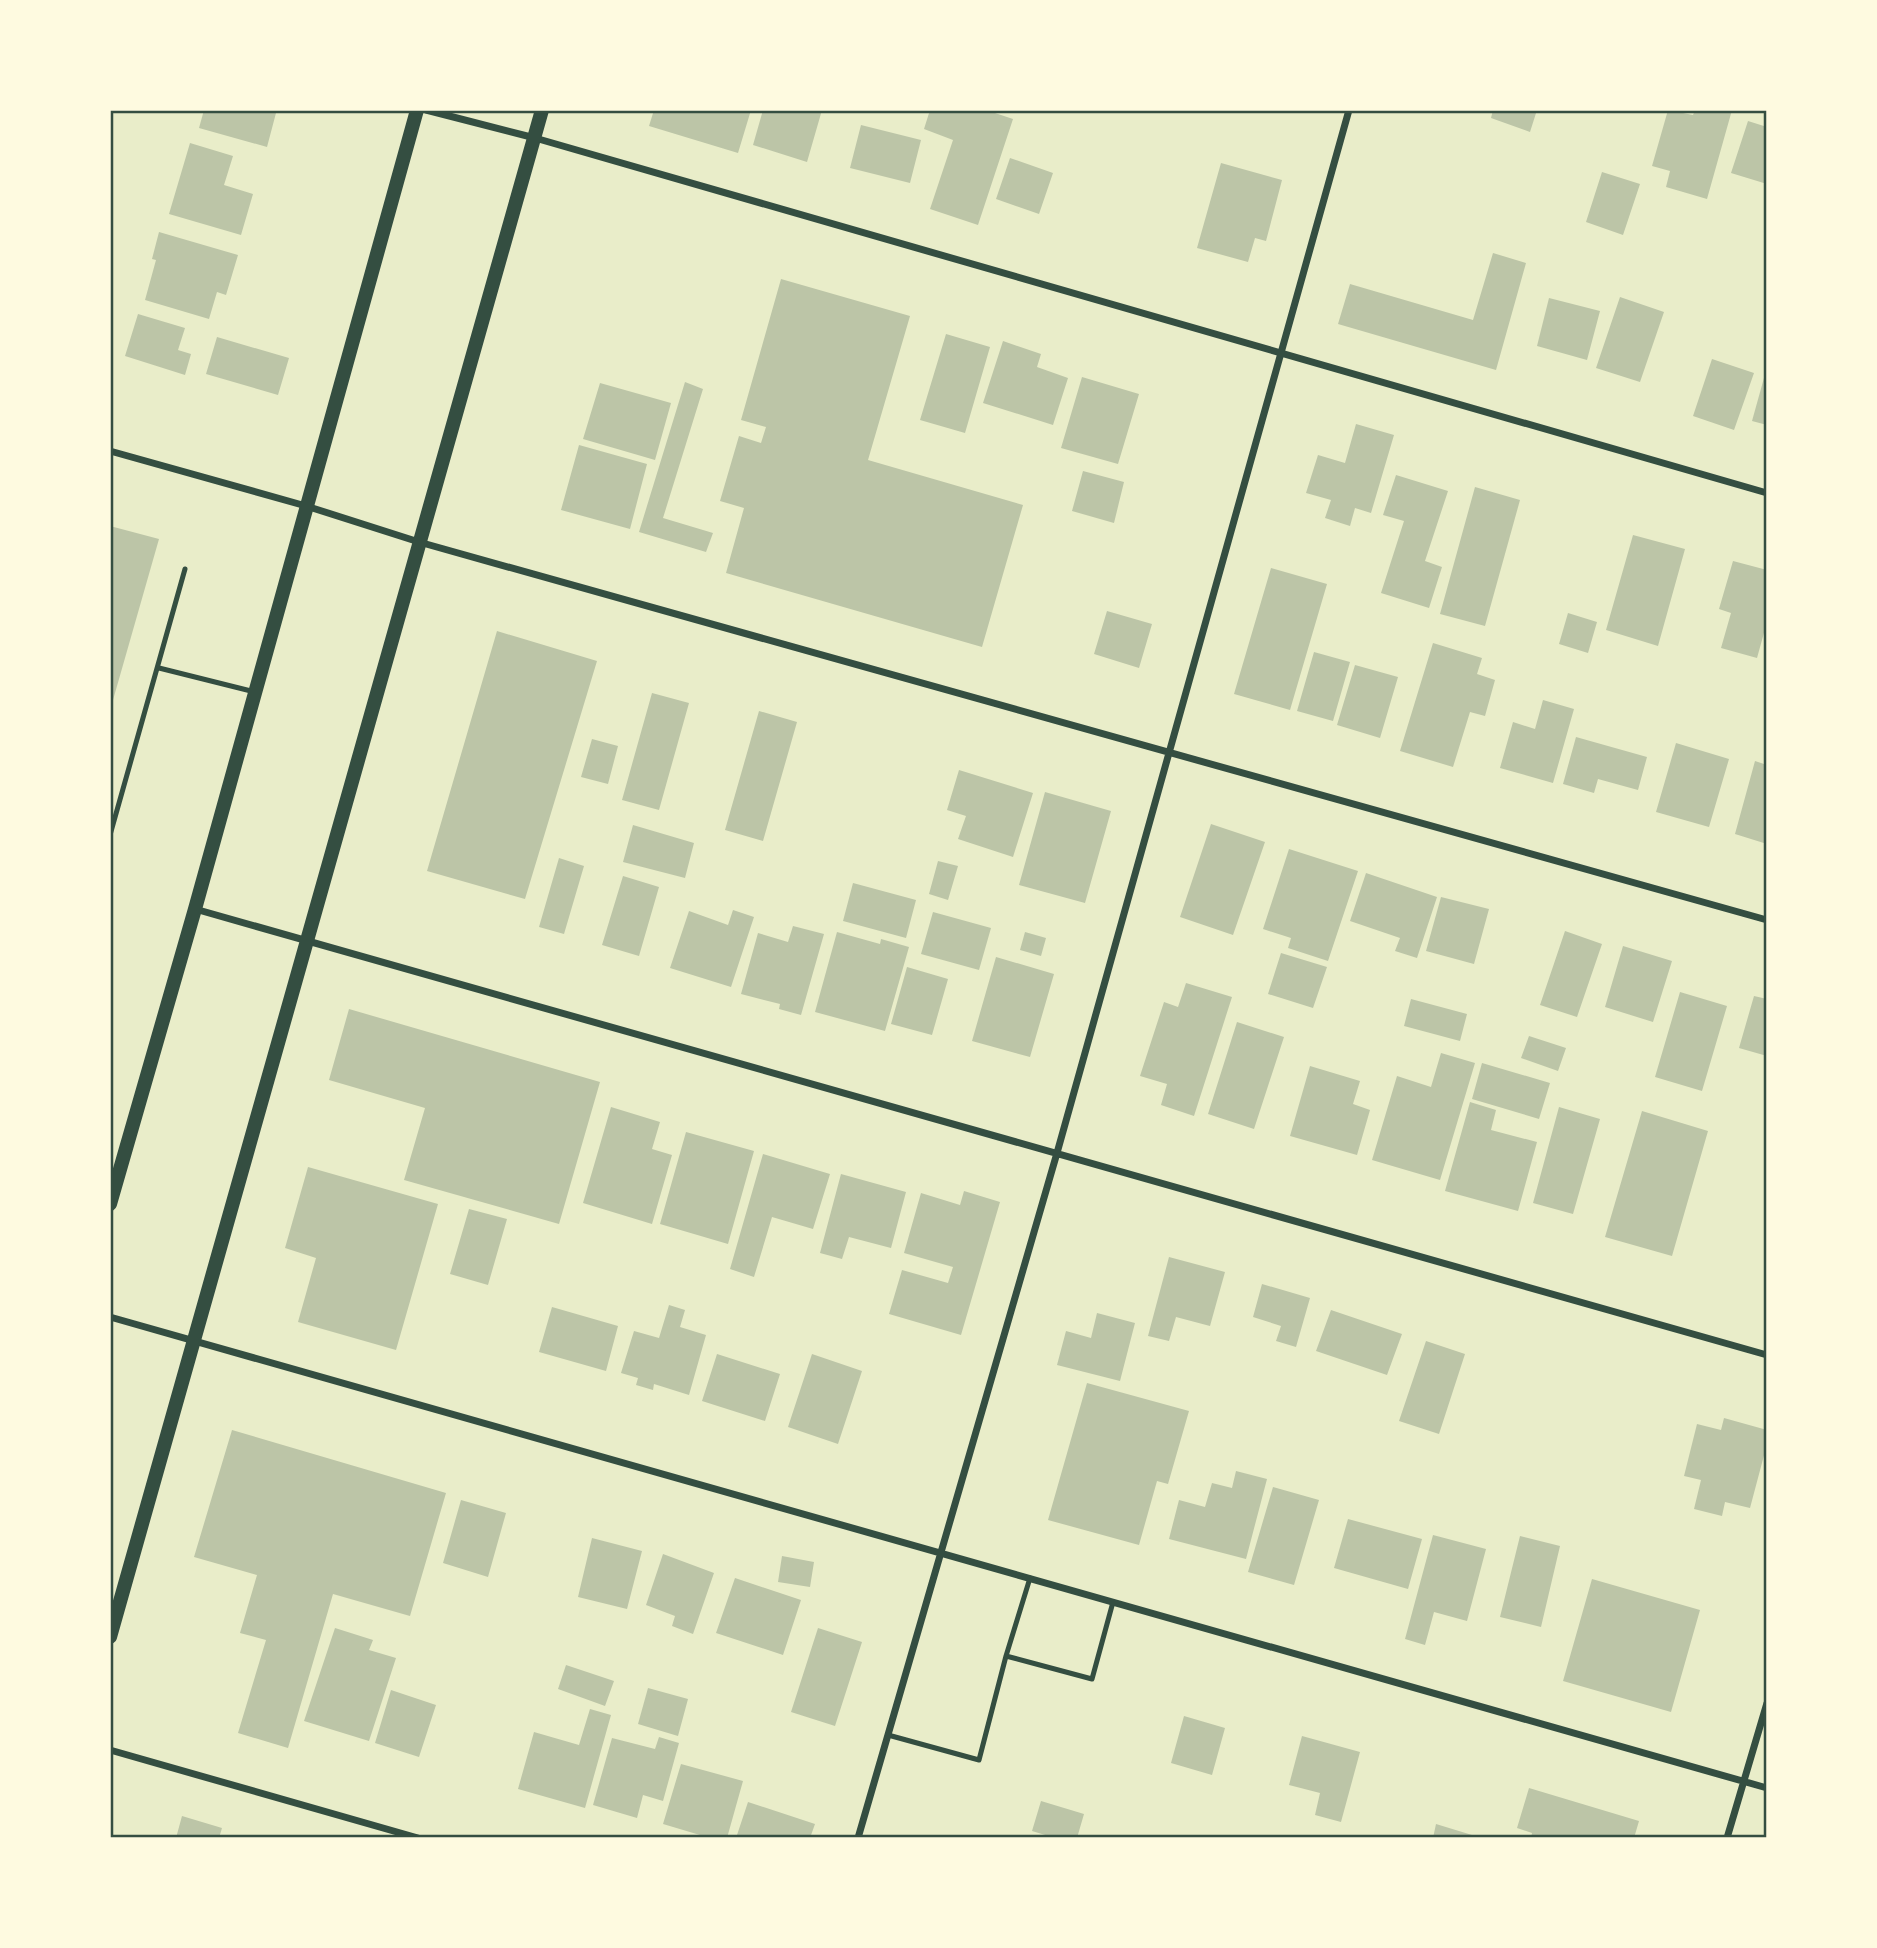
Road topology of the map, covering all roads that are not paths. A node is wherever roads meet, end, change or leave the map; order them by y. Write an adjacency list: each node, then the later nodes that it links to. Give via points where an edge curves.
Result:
1 (416, 110): 9 (main road)
2 (426, 110): 5 (street)
3 (542, 110): 5 (main road)
4 (1349, 110): 6 (street)
5 (535, 138): 6 (street); 10 (main road)
6 (1279, 354): 8 (street); 14 (street)
7 (110, 451): 9 (street)
8 (1767, 493)
9 (306, 506): 10 (street); 13 (main road)
10 (419, 542): 14 (street); 18 (main road)
11 (186, 569): 12 (lane)
12 (159, 668): 13 (lane); 15 (lane)
13 (255, 692): 16 (main road)
14 (1169, 752): 17 (street); 19 (street)
15 (110, 835)
16 (195, 909): 18 (street); 20 (main road)
17 (1767, 920)
18 (306, 942): 19 (street); 22 (main road)
19 (1057, 1153): 23 (street); 24 (street)
20 (110, 1203)
21 (110, 1317): 22 (street)
22 (194, 1340): 24 (street); 27 (main road)
23 (1767, 1355)
24 (940, 1553): 25 (street); 30 (street)
25 (1030, 1578): 26 (street); 28 (lane)
26 (1113, 1602): 28 (lane, via 1092,1679); 32 (street)
27 (110, 1637)
28 (1006, 1656): 30 (lane, via 979,1760)
29 (1767, 1703): 32 (street)
30 (888, 1735): 35 (street)
31 (110, 1750): 34 (street)
32 (1743, 1781): 33 (street); 36 (street)
33 (1767, 1788)
34 (418, 1838)
35 (858, 1838)
36 (1727, 1838)

